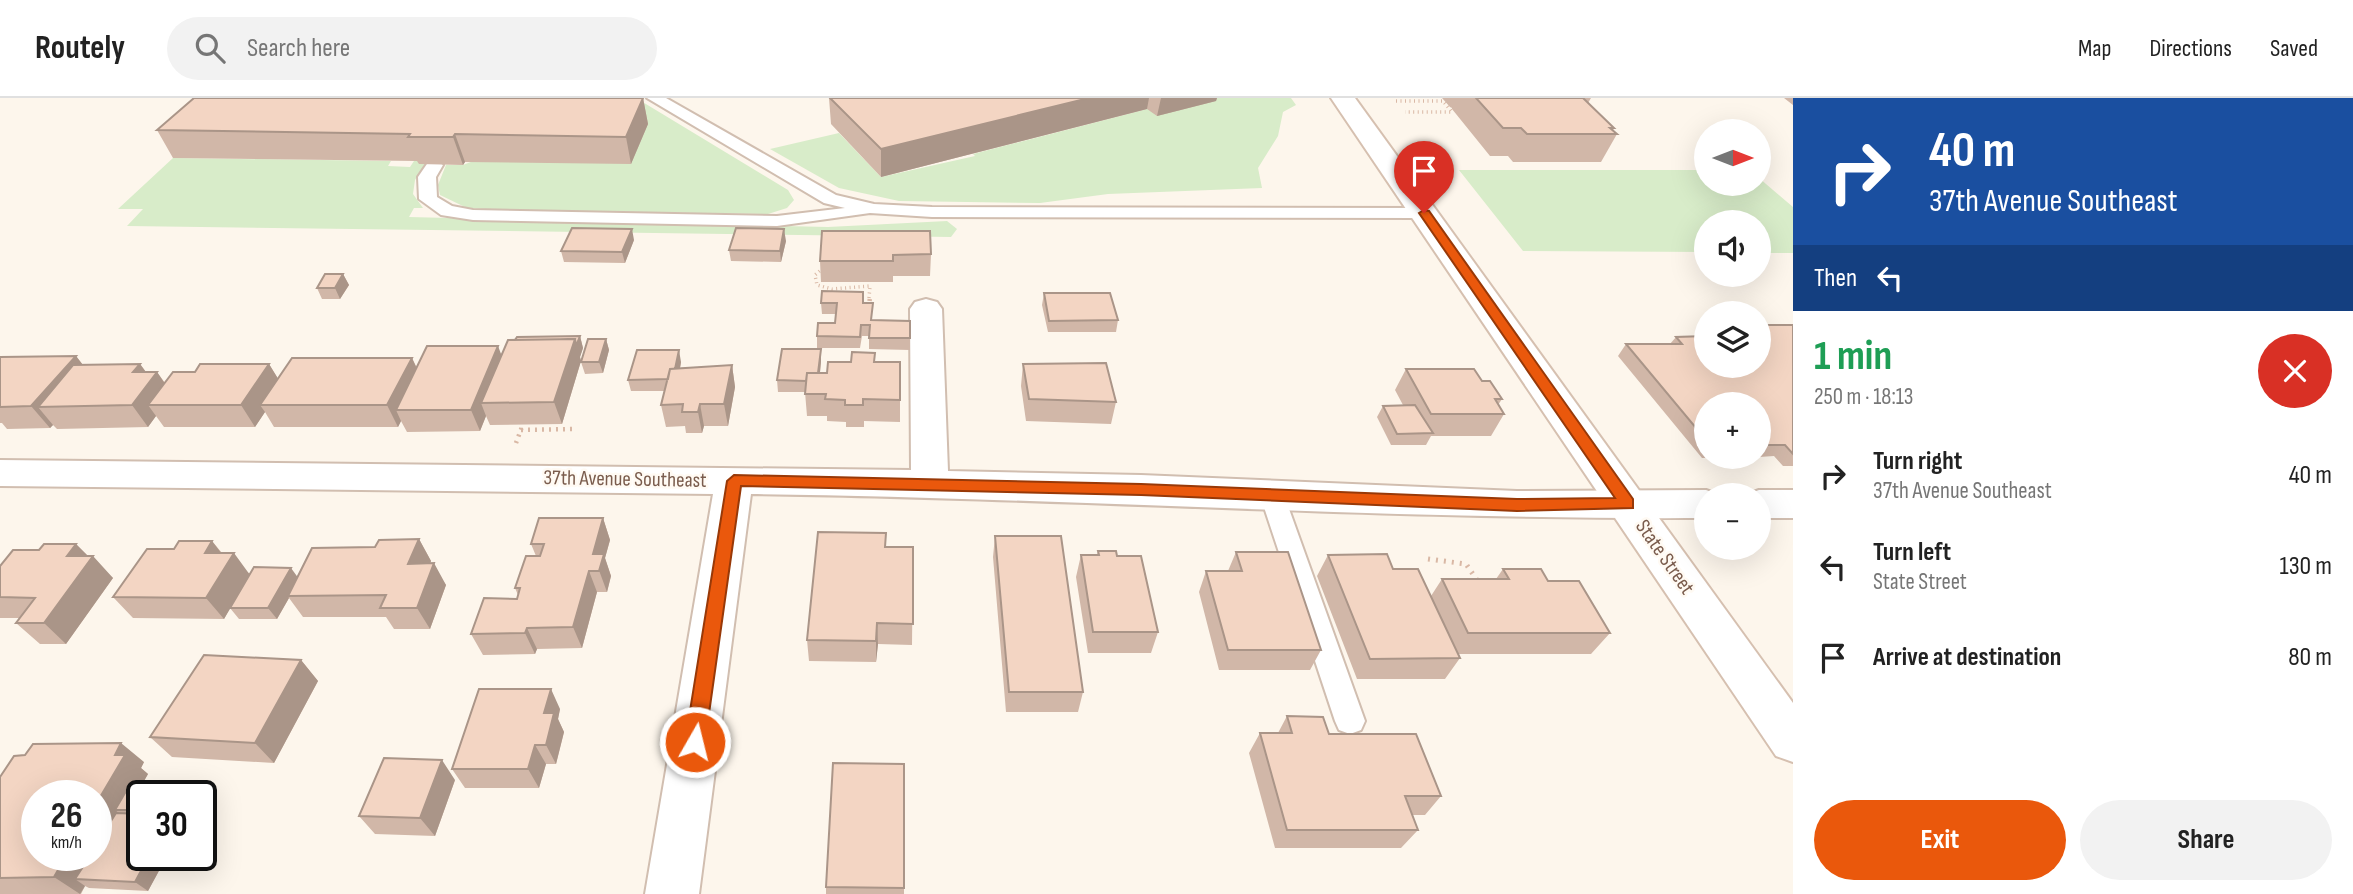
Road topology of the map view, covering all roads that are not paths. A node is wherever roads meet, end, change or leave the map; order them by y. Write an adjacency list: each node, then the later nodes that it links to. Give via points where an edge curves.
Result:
1 (655, 98): 4 (lane, via 830,199)
2 (1343, 98): 5 (street, State Street)
3 (435, 165): 4 (lane, via 427,177 428,200 447,211 473,215 777,221)
4 (874, 209): 5 (lane)
5 (1424, 213): 11 (street, State Street)
6 (926, 309): 9 (street)
7 (0, 473): 8 (street, 37th Avenue Southeast)
8 (734, 481): 9 (street, 37th Avenue Southeast); 17 (street)
9 (930, 484): 10 (street, 37th Avenue Southeast)
10 (1272, 495): 11 (street, 37th Avenue Southeast, via 1517,505); 15 (lane)
11 (1628, 504): 12 (street, 37th Avenue Southeast); 16 (street, State Street)
12 (1694, 504)
13 (1771, 504): 14 (street)
14 (1793, 504)
15 (1350, 721)
16 (1793, 741)
17 (672, 894)

